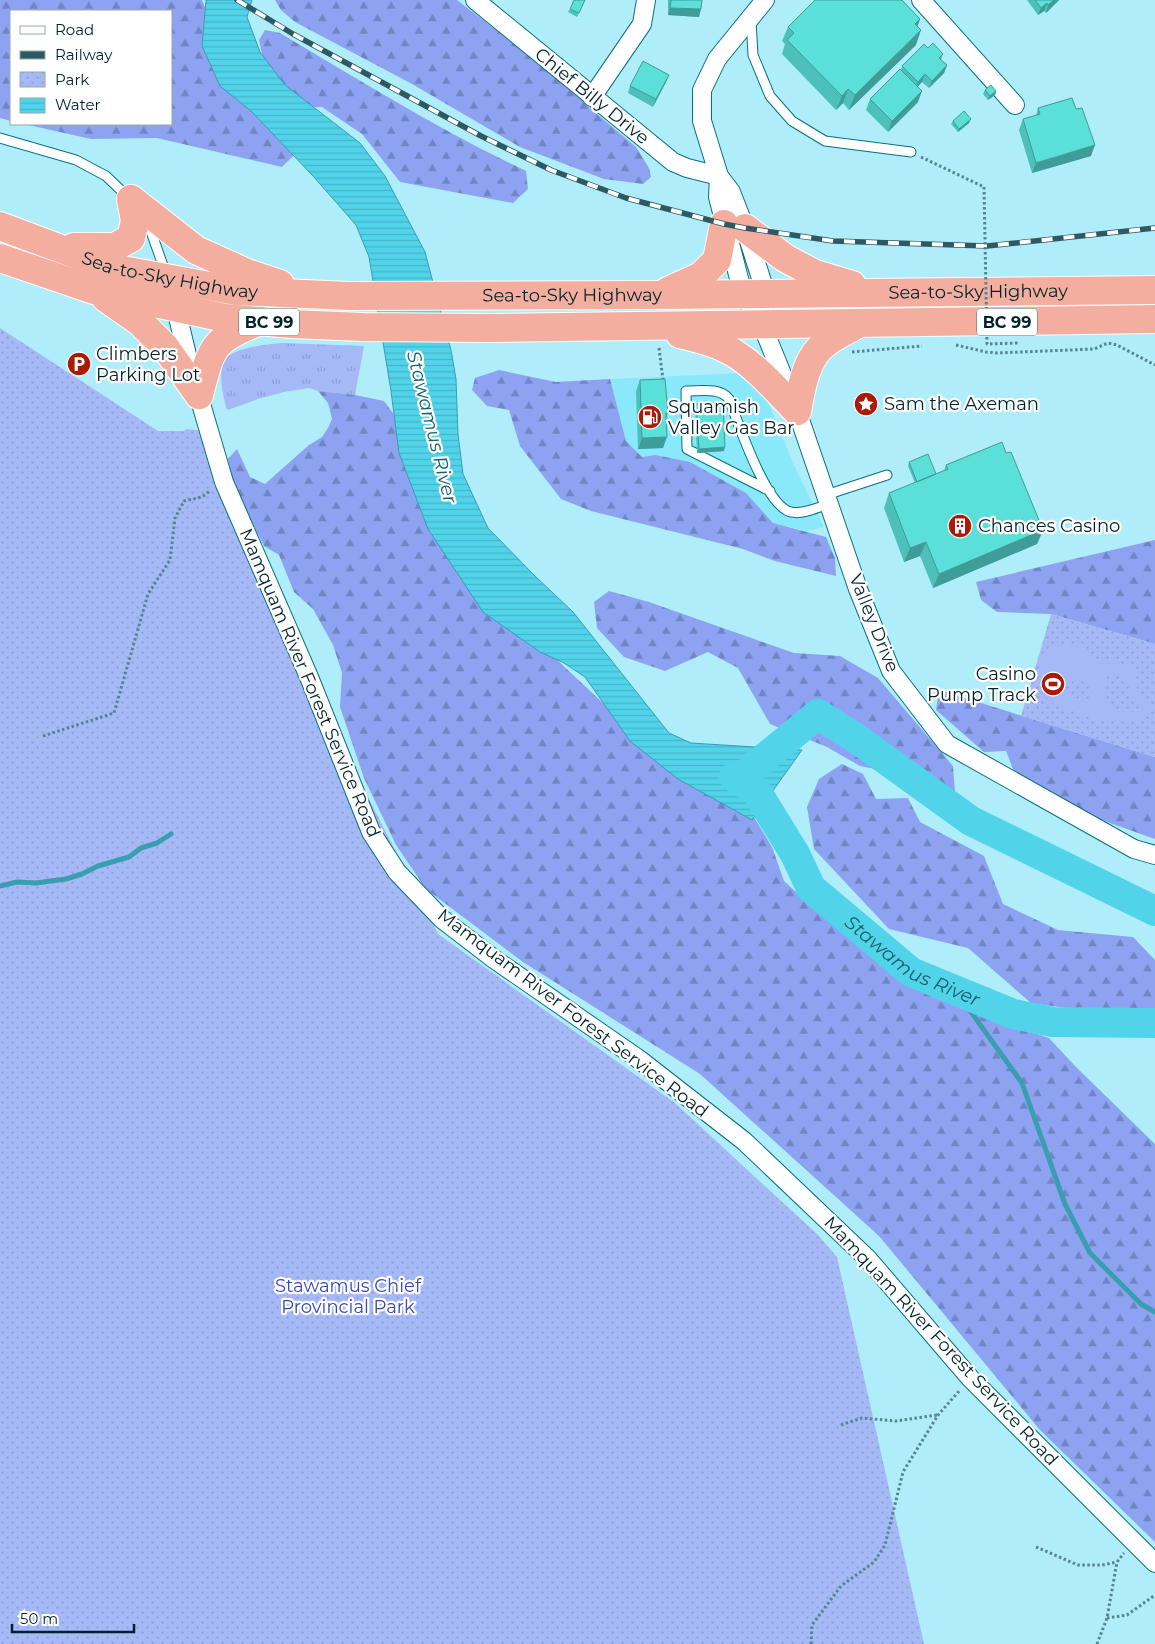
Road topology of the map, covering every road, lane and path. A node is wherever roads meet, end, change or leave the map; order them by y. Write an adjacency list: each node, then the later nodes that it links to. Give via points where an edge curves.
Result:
1 (475, 0): 6 (street, Chief Billy Drive)
2 (646, 0): 6 (street, via 642,24)
3 (765, 0): 5 (street)
4 (921, 0): 7 (street)
5 (751, 17): 9 (lane, via 753,55 770,96 792,121 825,141); 10 (street, via 717,59 702,90 702,121)
6 (592, 97): 10 (street, Chief Billy Drive, via 673,162)
7 (1015, 105)
8 (0, 138): 11 (lane, via 76,160 106,176)
9 (911, 152): 29 (path, bridge, via 984,187 987,344)
10 (719, 176): 13 (street, via 718,197)
11 (131, 199): 14 (highway, via 135,221 130,238 115,247); 16 (lane, via 146,217); 21 (highway, via 196,250 247,273)
12 (0, 226): 14 (highway, Sea-to-Sky Highway / BC 99)
13 (735, 226): 19 (highway, via 815,274); 20 (street); 22 (highway, via 717,260 701,276)
14 (55, 246): 16 (highway, Sea-to-Sky Highway / BC 99, via 112,268)
15 (0, 258): 17 (highway, Sea-to-Sky Highway / BC 99)
16 (168, 279): 21 (highway, Sea-to-Sky Highway / BC 99, via 236,291); 23 (street, Mamquam River Forest Service Road)
17 (94, 290): 23 (highway, Sea-to-Sky Highway / BC 99); 35 (highway, via 140,322 165,348)
18 (1155, 290): 19 (highway, Sea-to-Sky Highway / BC 99)
19 (877, 292): 20 (highway, Sea-to-Sky Highway / BC 99)
20 (755, 294): 22 (highway, Sea-to-Sky Highway / BC 99); 27 (street, Valley Drive)
21 (315, 295): 22 (highway, Sea-to-Sky Highway / BC 99)
22 (659, 295)
23 (176, 308): 25 (highway, Sea-to-Sky Highway / BC 99); 35 (street, Mamquam River Forest Service Road)
24 (1155, 319): 26 (highway, Sea-to-Sky Highway / BC 99)
25 (260, 321): 28 (highway, Sea-to-Sky Highway / BC 99); 35 (highway, via 233,332 217,344)
26 (859, 324): 27 (highway, Sea-to-Sky Highway / BC 99); 36 (highway, via 815,353 803,381)
27 (762, 325): 28 (highway, Sea-to-Sky Highway / BC 99); 36 (street, Valley Drive)
28 (653, 337): 34 (path); 36 (highway, via 704,340 734,353 760,372)
29 (1018, 343)
30 (951, 344): 33 (path, via 997,353 1094,349 1108,343)
31 (929, 345): 32 (path)
32 (856, 353)
33 (1155, 366)
34 (663, 380)
35 (199, 395): 38 (street, Mamquam River Forest Service Road)
36 (797, 410): 40 (street, Valley Drive)
37 (886, 475): 40 (lane)
38 (224, 482): 41 (path, via 202,497 184,501 175,518 170,560 148,594 114,713); 43 (street, Mamquam River Forest Service Road, via 309,677 371,832 397,872 442,919 640,1060 744,1141 868,1259)
39 (770, 491): 39 (lane, via 749,453 725,394 686,391 687,449); 40 (lane, via 781,507 790,512 798,513)
40 (828, 499): 42 (street, Valley Drive, via 858,589 891,671 947,744 1134,849)
41 (43, 736)
42 (1155, 855)
43 (970, 1378): 44 (path); 46 (street, Mamquam River Forest Service Road)
44 (938, 1415): 45 (path, via 896,1421 862,1418); 52 (path, via 903,1472 885,1545 874,1562 842,1586 812,1625)
45 (841, 1425)
46 (1133, 1540): 48 (path); 49 (street, Mamquam River Forest Service Road)
47 (1036, 1547): 48 (path, via 1078,1565)
48 (1116, 1562): 51 (path)
49 (1155, 1563)
50 (1155, 1595): 51 (path, via 1128,1615)
51 (1107, 1618): 53 (path)
52 (811, 1644)
53 (1097, 1644)

